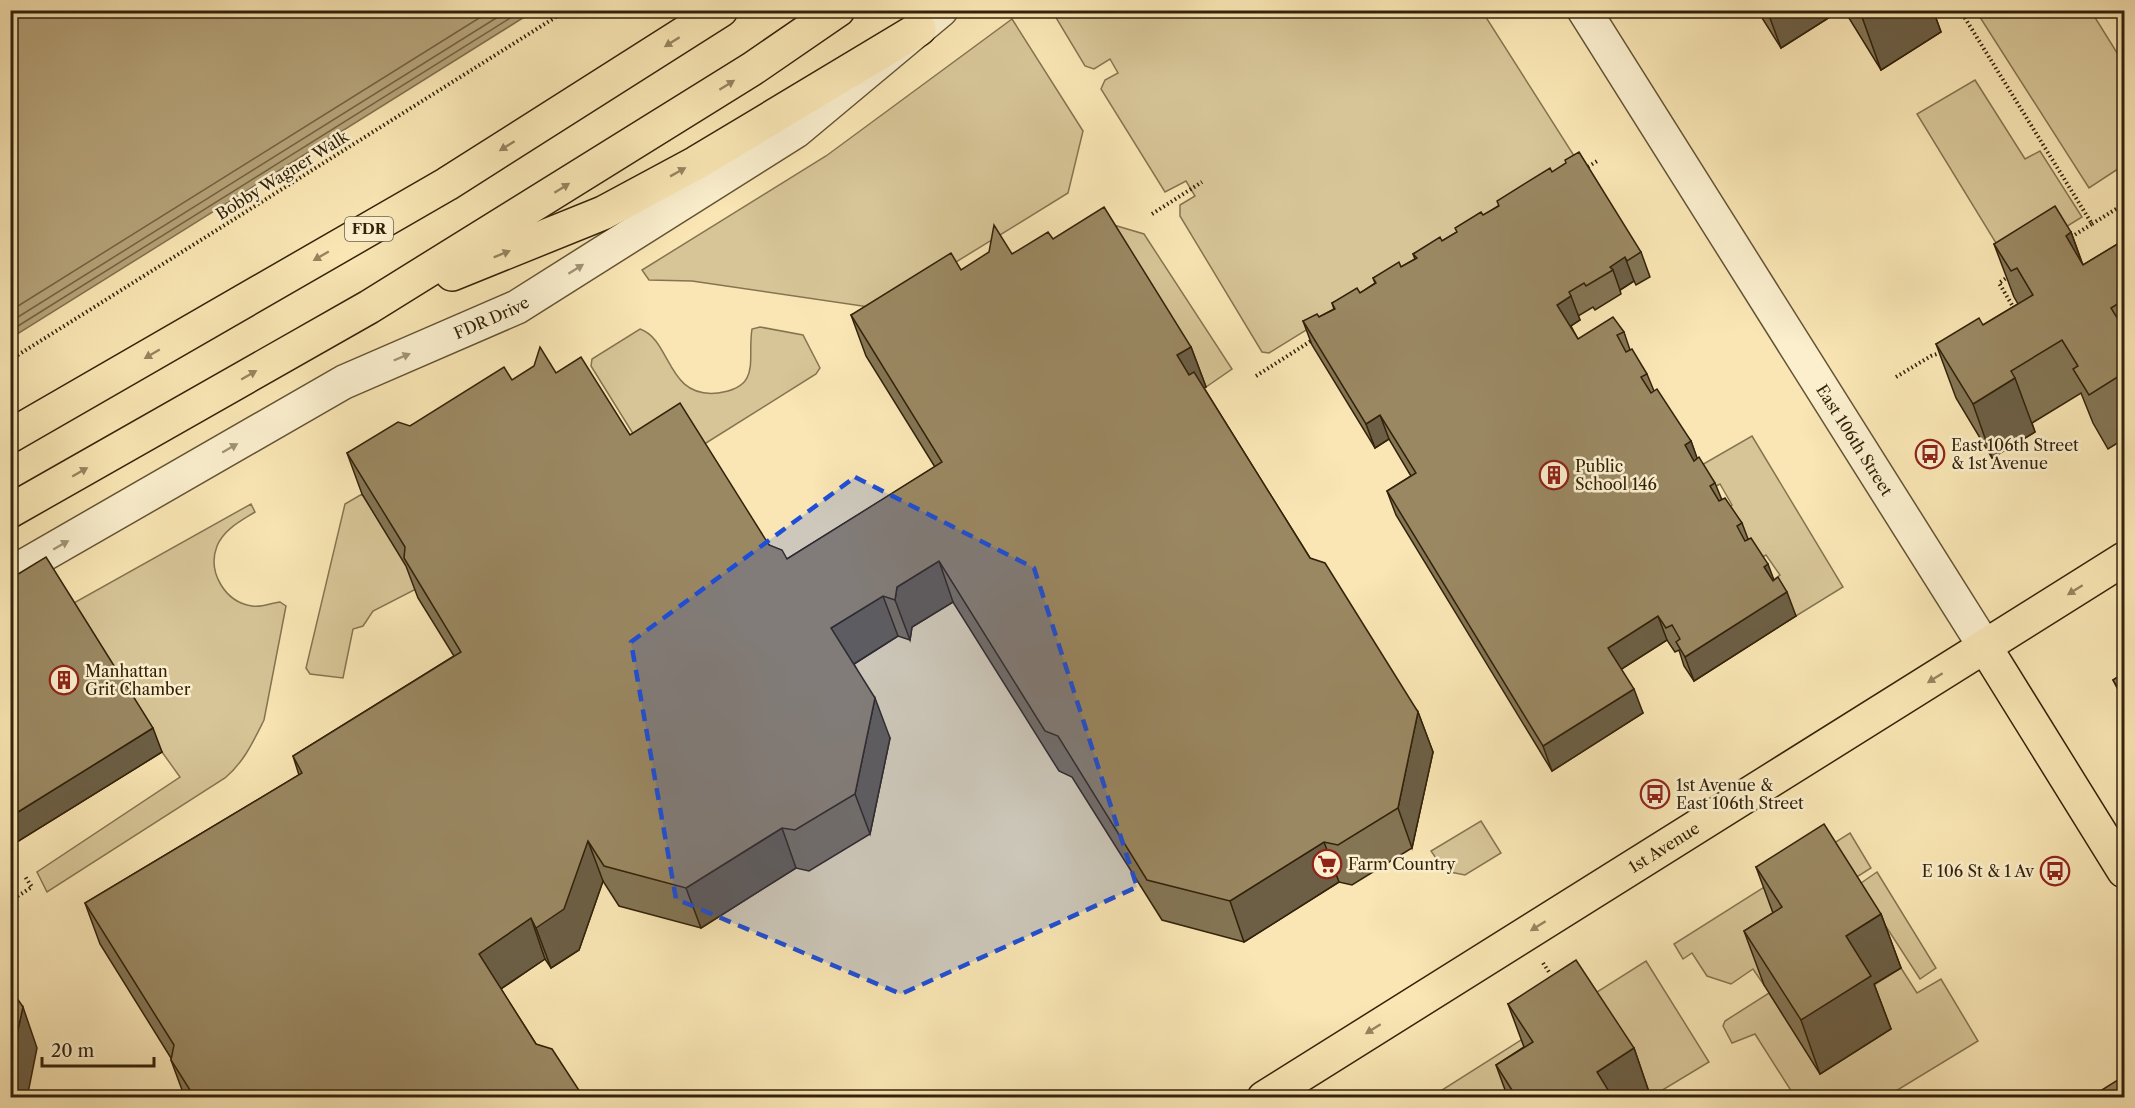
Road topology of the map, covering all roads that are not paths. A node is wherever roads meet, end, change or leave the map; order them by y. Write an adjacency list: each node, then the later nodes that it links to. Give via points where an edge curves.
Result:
1 (721, 10): 6 (main road, FDR, one-way to 6, via 447,184)
2 (838, 10): 5 (main road, one-way to 2, via 752,69)
3 (1584, 10): 10 (street, East 106th Street)
4 (930, 20): 5 (main road, one-way to 4, via 603,213 696,163); 9 (street, FDR Drive, one-way to 4, via 344,382 517,307 796,130)
5 (369, 307): 7 (main road, one-way to 5)
6 (10, 436)
7 (10, 511)
8 (2124, 559): 10 (main road, 1st Avenue, one-way to 10)
9 (10, 574)
10 (1985, 647): 11 (main road, East 106th Street); 12 (main road, 1st Avenue, one-way to 12)
11 (2124, 871)
12 (1264, 1098)

